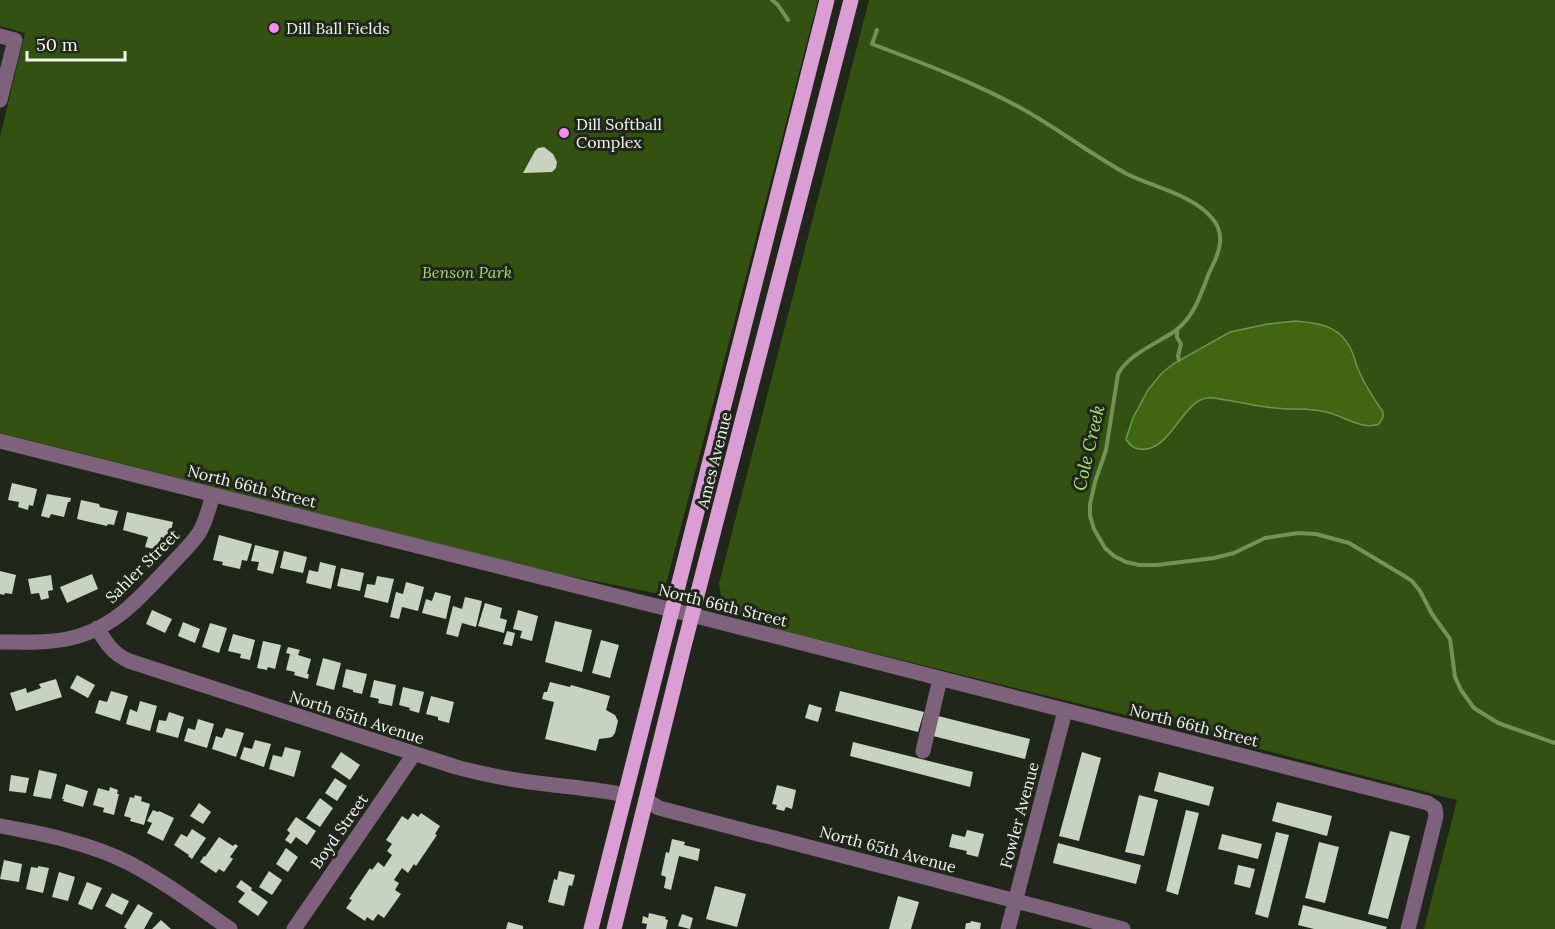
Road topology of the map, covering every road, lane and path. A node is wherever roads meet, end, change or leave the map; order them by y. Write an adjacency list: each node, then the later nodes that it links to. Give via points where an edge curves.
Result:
1 (827, 0): 7 (main road, Ames Avenue)
2 (851, 0): 8 (main road, Ames Avenue)
3 (7, 38): 4 (street)
4 (0, 99)
5 (0, 441): 6 (street, North 66th Street)
6 (213, 495): 7 (street, North 66th Street); 9 (street, Sahler Street, via 205,521 192,543 124,613)
7 (672, 610): 8 (street, North 66th Street); 15 (main road, Ames Avenue)
8 (692, 615): 11 (street, North 66th Street); 16 (main road, Ames Avenue)
9 (97, 628): 10 (street, Sahler Street, via 59,641); 14 (street, North 65th Avenue, via 110,649 129,662)
10 (0, 642)
11 (940, 679): 12 (street, North 66th Street); 13 (street)
12 (1065, 711): 18 (street, Fowler Avenue); 25 (street, North 66th Street, via 1428,803 1435,808 1436,816)
13 (923, 751)
14 (414, 754): 15 (street, North 65th Avenue, via 483,774); 20 (street, Boyd Street)
15 (625, 795): 21 (main road, Ames Avenue)
16 (646, 801): 18 (street, North 65th Avenue, via 659,808); 22 (main road, Ames Avenue)
17 (0, 826): 19 (street, via 65,839 128,862)
18 (1016, 900): 23 (street, Fowler Avenue); 24 (street, North 65th Avenue)
19 (230, 929)
20 (294, 929)
21 (591, 929)
22 (614, 929)
23 (1008, 929)
24 (1123, 929)
25 (1408, 929)

